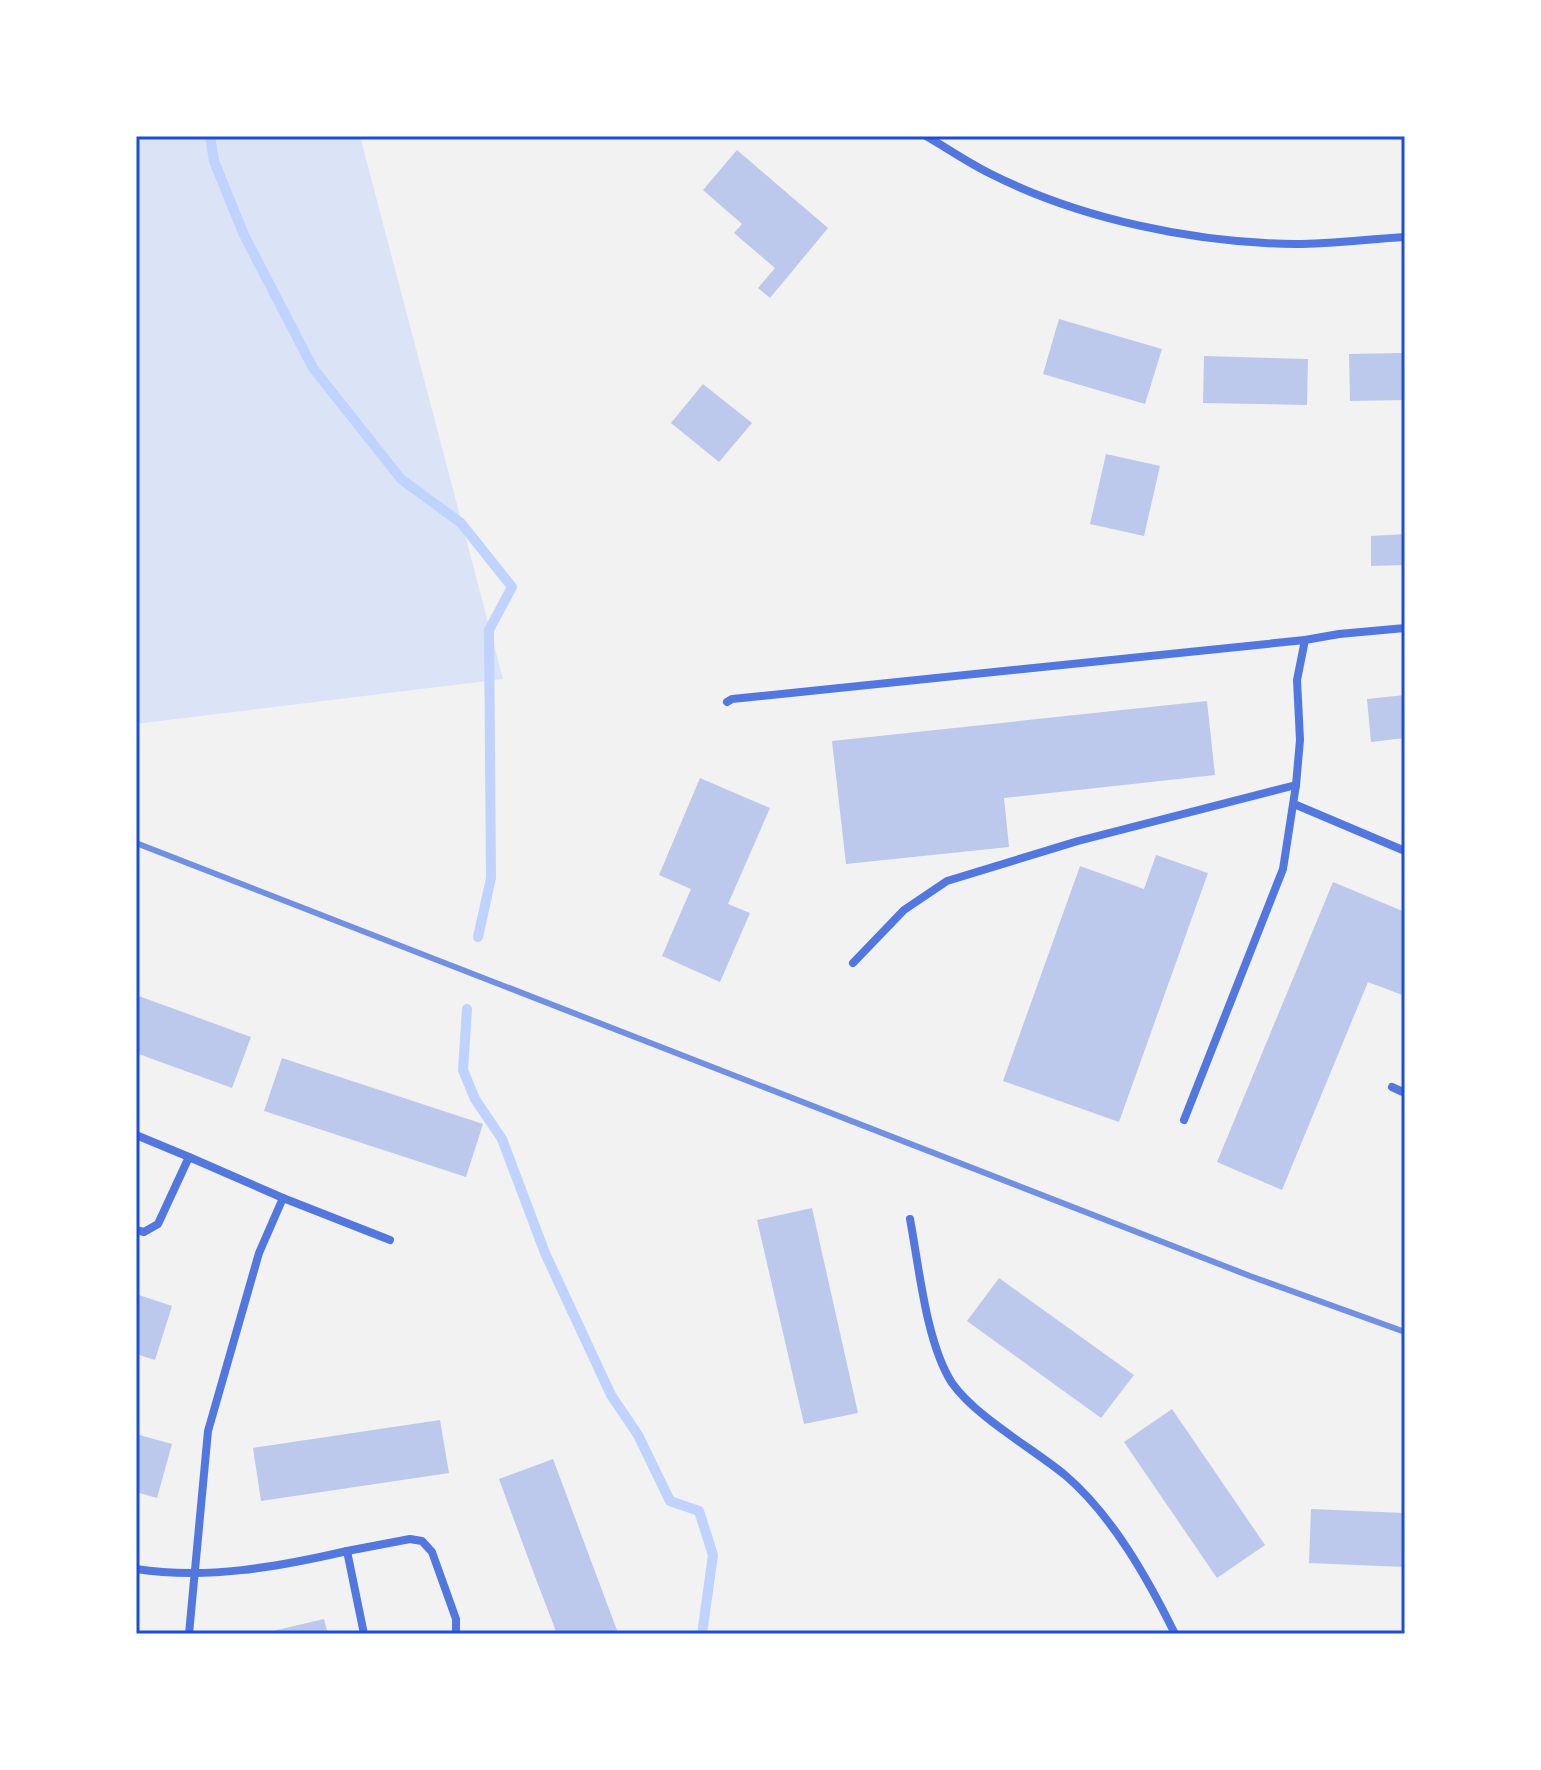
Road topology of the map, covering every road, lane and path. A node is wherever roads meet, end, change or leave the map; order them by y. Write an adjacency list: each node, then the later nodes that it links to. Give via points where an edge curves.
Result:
1 (926, 136): 2 (street, via 990,174 1072,207 1172,232 1298,244)
2 (1405, 237)
3 (1405, 628): 4 (street)
4 (1305, 640): 5 (street); 6 (street, via 1297,680)
5 (727, 702)
6 (1296, 785): 7 (street); 9 (street, via 947,881 904,910)
7 (1294, 804): 8 (street); 12 (street, via 1283,869)
8 (1405, 851)
9 (853, 963)
10 (1392, 1087): 11 (street)
11 (1405, 1093)
12 (1184, 1120)
13 (136, 1135): 14 (street)
14 (189, 1157): 15 (street); 17 (street, via 158,1224 144,1232)
15 (283, 1198): 18 (street); 21 (street, via 259,1253 208,1431)
16 (910, 1219): 25 (street, via 935,1346 953,1383 976,1408 1067,1477 1096,1509 1132,1555)
17 (136, 1230)
18 (390, 1240)
19 (347, 1551): 21 (street); 23 (street); 24 (street, via 422,1541 432,1552 456,1619)
20 (136, 1569): 21 (street)
21 (193, 1575): 22 (street)
22 (189, 1634)
23 (364, 1634)
24 (456, 1634)
25 (1175, 1634)

